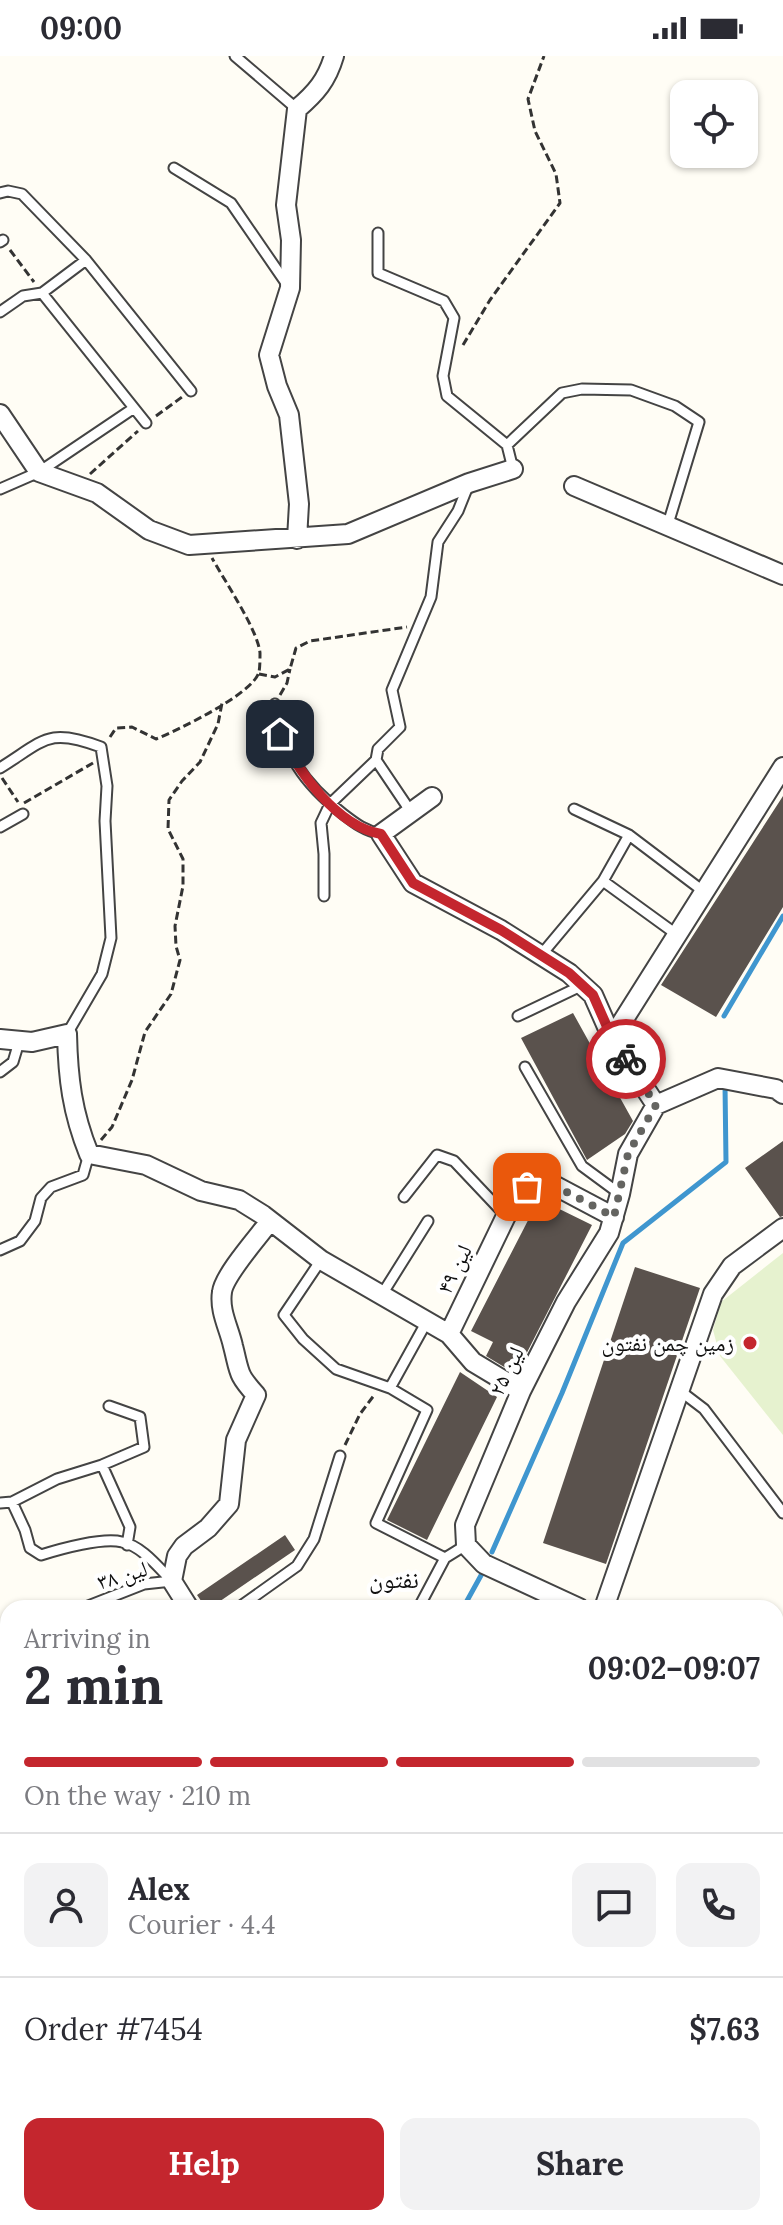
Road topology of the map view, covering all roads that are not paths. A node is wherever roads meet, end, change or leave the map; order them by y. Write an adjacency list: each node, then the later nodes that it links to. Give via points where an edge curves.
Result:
1 (235, 56): 3 (lane)
2 (334, 56): 3 (street, via 329,74)
3 (297, 109): 8 (street, via 286,205)
4 (174, 168): 8 (lane, via 231,203)
5 (0, 193): 7 (lane, via 22,194)
6 (378, 233): 15 (lane, via 378,273 444,301 454,318 443,376 447,396)
7 (86, 260): 9 (lane); 11 (lane)
8 (290, 288): 22 (street, via 269,355 289,415 299,504)
9 (42, 293): 10 (lane, via 23,296); 12 (lane)
10 (0, 312)
11 (191, 391)
12 (134, 408): 14 (lane); 17 (lane)
13 (0, 414): 17 (street)
14 (146, 423)
15 (507, 445): 16 (lane); 21 (lane, via 562,393 631,390 675,406 699,422)
16 (513, 469): 18 (street)
17 (39, 472): 20 (lane); 22 (street, via 97,493 149,530 189,545)
18 (469, 483): 22 (street, via 348,534); 25 (lane, via 438,542 431,597 392,690 400,727 378,749)
19 (574, 486): 21 (street)
20 (0, 489)
21 (668, 524): 23 (street)
22 (297, 539)
23 (783, 575)
24 (275, 704): 29 (lane, via 280,734 294,764)
25 (376, 760): 29 (lane); 31 (lane)
26 (783, 767): 37 (street)
27 (0, 768): 43 (lane, via 49,738 72,736 101,747 111,938 102,974)
28 (432, 797): 31 (street)
29 (330, 804): 34 (lane, via 366,831); 38 (lane, via 321,823)
30 (574, 809): 35 (lane)
31 (411, 812): 34 (street)
32 (23, 814): 33 (lane)
33 (0, 827)
34 (381, 834): 40 (street, via 413,883)
35 (629, 835): 36 (lane); 37 (lane)
36 (603, 881): 39 (lane); 40 (lane)
37 (703, 891): 39 (street)
38 (324, 896)
39 (676, 934): 44 (street)
40 (541, 955): 41 (street)
41 (583, 985): 42 (lane); 44 (street)
42 (518, 1016)
43 (67, 1034): 45 (street, via 32,1042); 50 (street, via 68,1082)
44 (612, 1038): 49 (street)
45 (9, 1040): 47 (lane, via 13,1062)
46 (525, 1067): 51 (lane, via 582,1166)
47 (0, 1072)
48 (783, 1094): 49 (street, via 718,1078)
49 (656, 1105): 51 (street, لین ۲۵, via 628,1154)
50 (89, 1154): 55 (street, via 146,1165 201,1191 239,1200); 58 (lane, via 83,1175 51,1187 20,1241)
51 (620, 1194): 54 (street, لین ۲۵)
52 (404, 1197): 53 (lane, via 437,1155 454,1161)
53 (506, 1216): 54 (street, لین ۴۹, via 527,1187 548,1182); 62 (street, لین ۴۹)
54 (614, 1217): 65 (street, لین ۲۵)
55 (270, 1221): 59 (street); 75 (street, via 221,1290 236,1367 256,1395 236,1440 229,1504 184,1546)
56 (428, 1221): 60 (lane)
57 (783, 1228): 64 (street, via 732,1266 713,1294)
58 (0, 1250)
59 (321, 1260): 60 (street); 63 (lane, via 284,1315 336,1369)
60 (380, 1296): 61 (street)
61 (426, 1323): 62 (street); 63 (lane)
62 (449, 1334): 65 (street, via 473,1362)
63 (390, 1388): 74 (lane, via 427,1410 376,1523)
64 (679, 1390): 71 (lane, via 704,1409); 81 (street)
65 (521, 1391): 73 (street, لین ۲۵, via 465,1525)
66 (109, 1406): 68 (lane, via 140,1417 144,1447)
67 (340, 1456): 78 (lane, via 314,1539 297,1566)
68 (102, 1465): 69 (lane, via 57,1479); 72 (lane, via 130,1527)
69 (12, 1502): 70 (lane); 72 (lane, via 30,1548 41,1555 71,1545)
70 (0, 1503)
71 (783, 1513)
72 (127, 1545): 75 (lane)
73 (466, 1545): 74 (lane); 80 (street, via 484,1564)
74 (445, 1558): 79 (lane)
75 (172, 1581): 76 (lane, لین ۳۸, via 144,1584); 77 (street)
76 (103, 1600)
77 (184, 1600)
78 (249, 1600)
79 (423, 1600)
80 (562, 1600)
81 (607, 1600)

